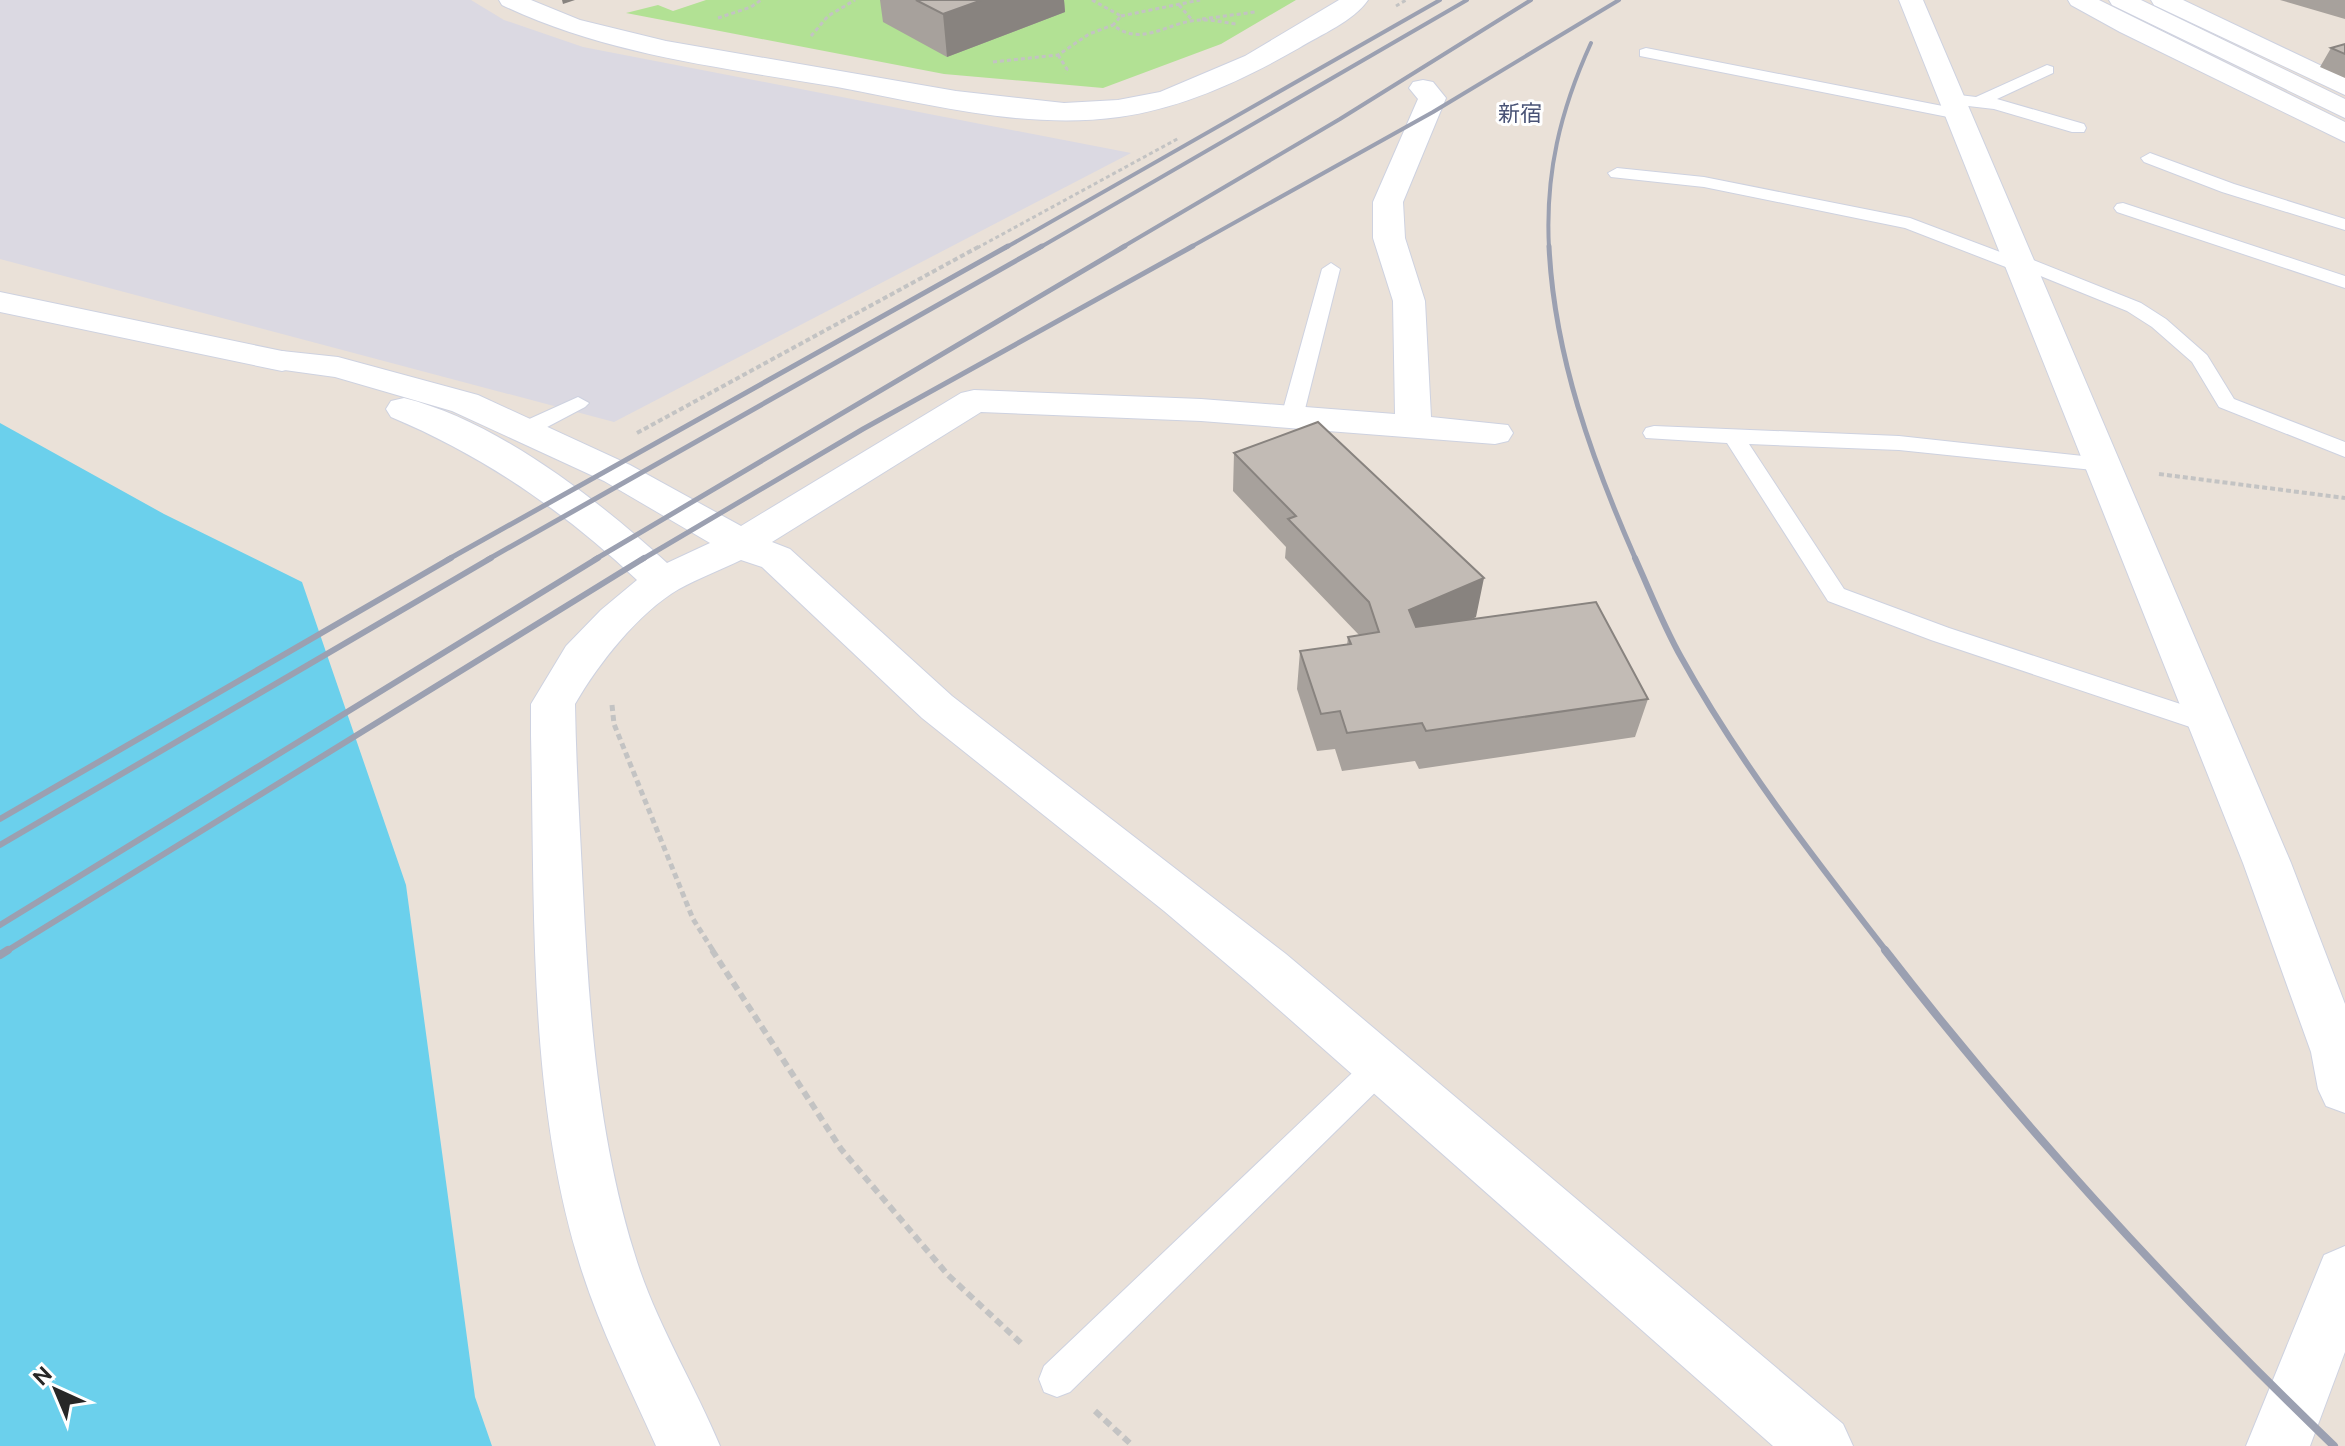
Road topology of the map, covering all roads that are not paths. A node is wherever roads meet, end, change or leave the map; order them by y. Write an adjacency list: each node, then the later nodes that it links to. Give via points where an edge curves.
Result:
1 (511, 0): 2 (street, via 642,43 1013,109 1080,112 1146,104 1202,85 1300,36)
2 (1356, 0)
3 (1911, 0): 11 (street)
4 (2080, 0): 14 (street)
5 (2121, 0): 12 (street)
6 (2184, 4): 9 (street)
7 (1646, 53): 11 (lane)
8 (2047, 70): 11 (lane)
9 (2345, 87)
10 (1423, 88): 26 (street, via 1432,98 1388,202 1389,238 1409,301)
11 (1962, 105): 13 (lane, via 1995,104); 19 (street)
12 (2345, 110)
13 (2078, 128)
14 (2345, 133)
15 (2150, 158): 18 (lane)
16 (1617, 173): 19 (lane, via 1704,182 1910,223)
17 (2123, 208): 21 (lane)
18 (2345, 225)
19 (2022, 264): 32 (lane, via 2134,307 2159,323 2200,359 2226,403); 33 (street)
20 (1331, 269): 25 (lane)
21 (2345, 282)
22 (0, 302): 23 (street)
23 (282, 361): 27 (street, via 338,367 398,383 465,403); 31 (street, via 432,420)
24 (578, 403): 27 (lane)
25 (1292, 417): 26 (street); 34 (street, via 974,401)
26 (1413, 426): 28 (street)
27 (524, 430): 31 (street); 34 (street, via 617,473)
28 (1495, 433)
29 (1654, 433): 30 (lane)
30 (1732, 434): 33 (lane, via 1899,443); 36 (lane, via 1836,595)
31 (485, 449): 35 (street, via 540,479 611,531)
32 (2345, 450)
33 (2103, 464): 36 (street)
34 (739, 545): 35 (street); 37 (street, via 776,558 937,707 1181,897)
35 (662, 581): 41 (street, via 581,657 553,704 553,735 575,1111 598,1231)
36 (2208, 723): 38 (street, via 2316,992)
37 (1381, 1066): 40 (lane); 42 (street)
38 (2345, 1089)
39 (2339, 1313): 43 (street)
40 (1057, 1379)
41 (688, 1446)
42 (1821, 1446)
43 (2278, 1446)

